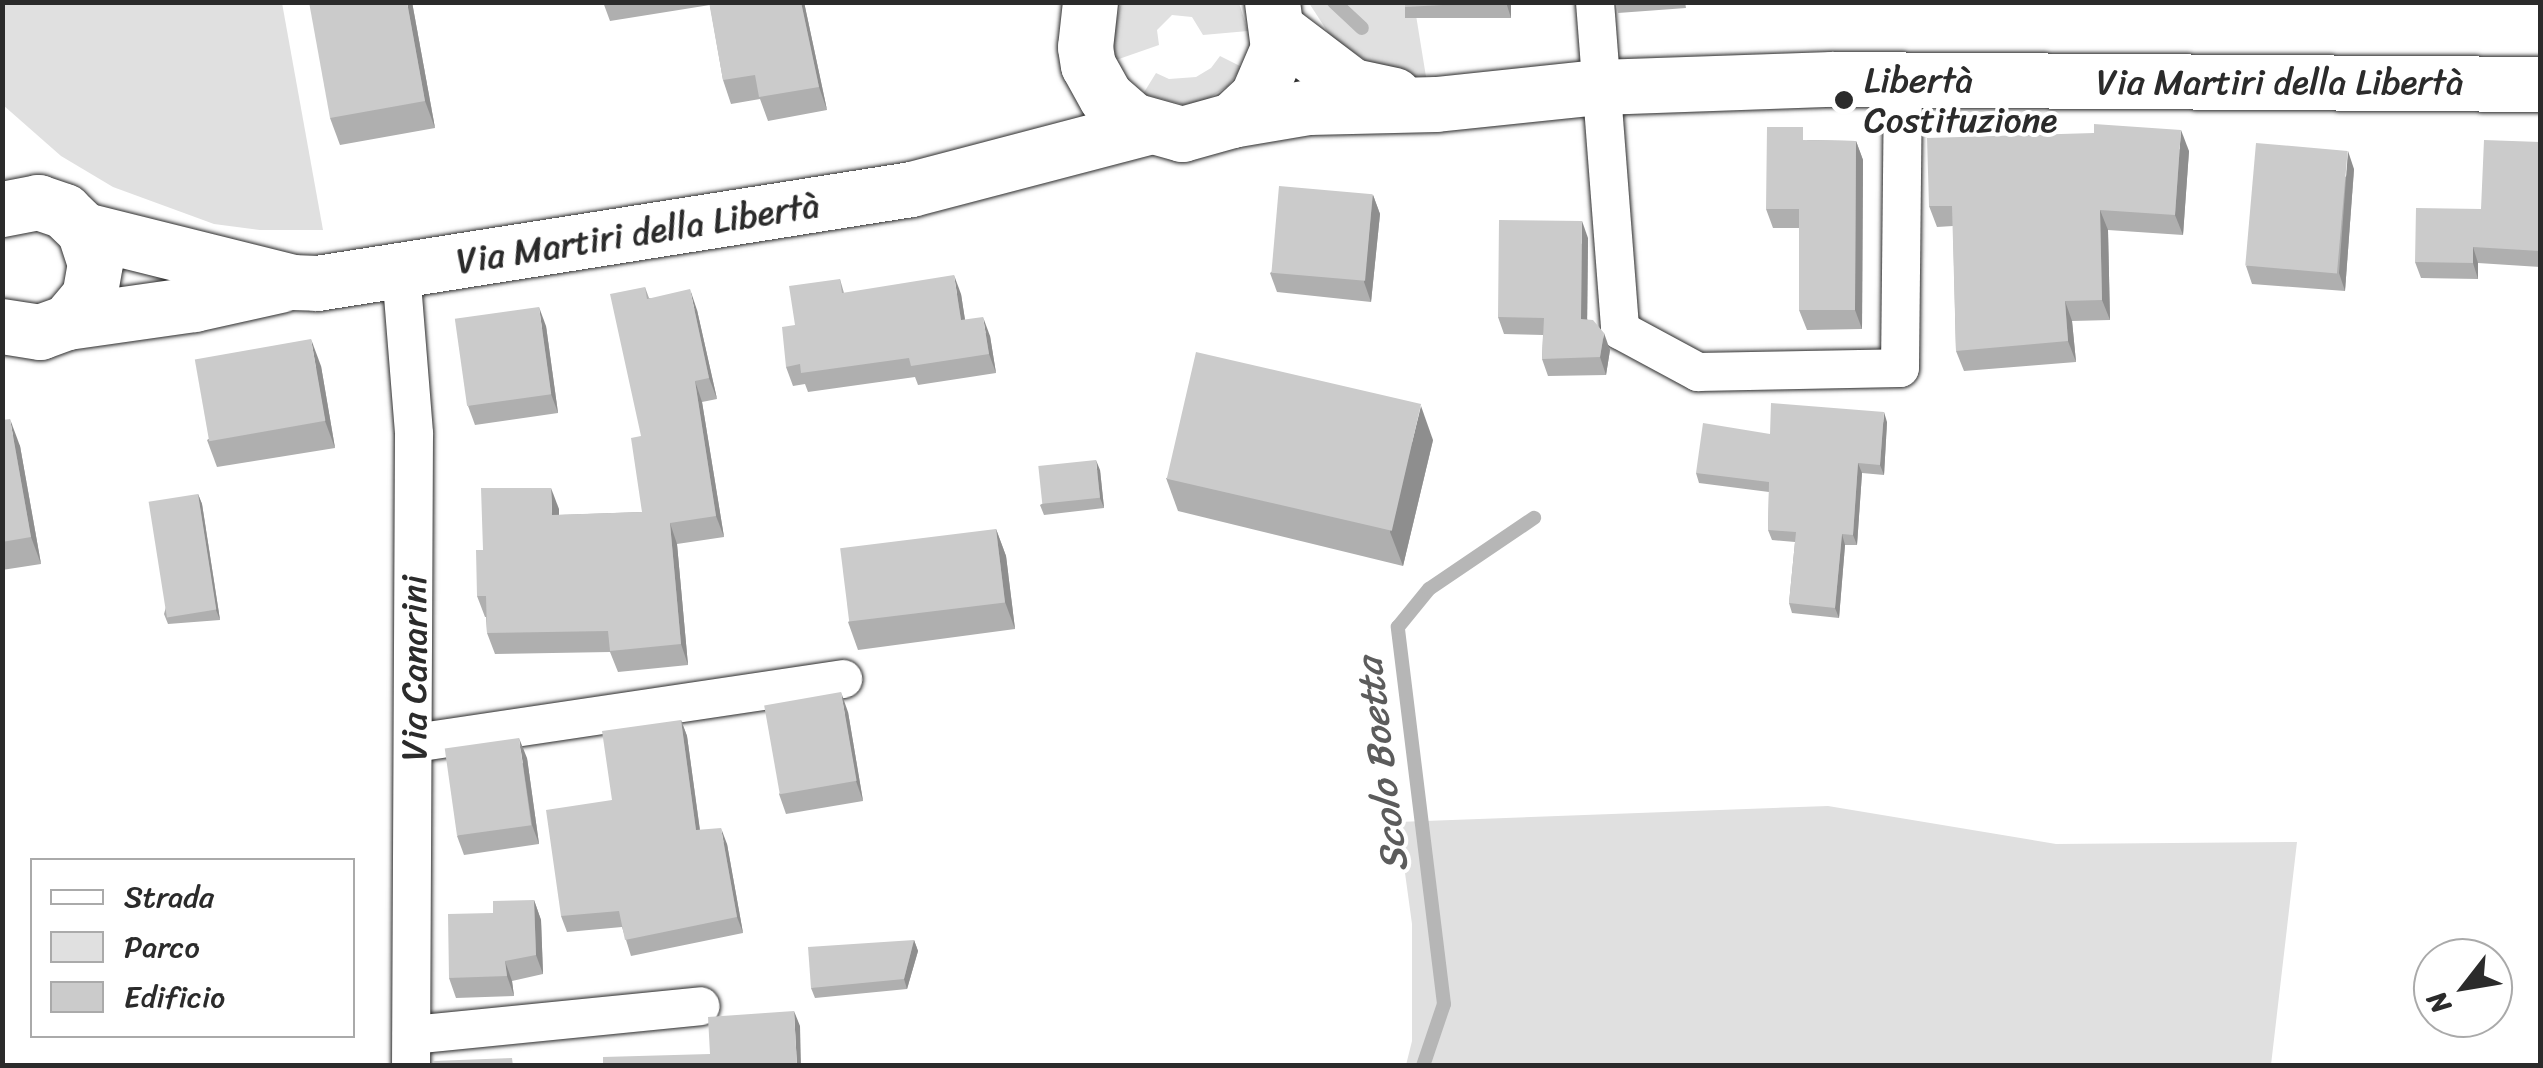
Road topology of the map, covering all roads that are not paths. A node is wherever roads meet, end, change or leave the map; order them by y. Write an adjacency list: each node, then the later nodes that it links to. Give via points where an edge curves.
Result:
1 (1090, 2): 4 (street, via 1084,28)
2 (1594, 2): 7 (street)
3 (1275, 16): 8 (street, Via Martiri della Libertà, via 1352,86); 9 (street, Via Martiri della Libertà, via 1267,82)
4 (1088, 65): 10 (street, Via Martiri della Libertà, via 1106,97); 12 (street, Via Martiri della Libertà, via 1062,103)
5 (1903, 79): 6 (street, Via Martiri della Libertà); 7 (street, Via Martiri della Libertà); 7 (street, via 1900,368 1698,372 1620,330)
6 (2540, 84)
7 (1599, 87): 8 (street, Via Martiri della Libertà)
8 (1436, 104): 9 (street, Via Martiri della Libertà, via 1309,107)
9 (1232, 120): 10 (street, Via Martiri della Libertà, via 1199,132)
10 (1148, 127): 12 (street, Via Martiri della Libertà)
11 (2, 164): 13 (street)
12 (982, 170): 14 (street, Via Martiri della Libertà, via 911,189)
13 (46, 215): 15 (street, Via Martiri della Libertà); 16 (street, Via Martiri della Libertà, via 92,245 95,280 79,310)
14 (401, 272): 15 (street, Via Martiri della Libertà); 18 (street, Via Canarini, via 414,434)
15 (292, 282): 16 (street, Via Martiri della Libertà)
16 (24, 330)
17 (843, 679): 18 (street)
18 (415, 743): 20 (street, Via Canarini)
19 (701, 1006): 20 (street)
20 (412, 1050)

